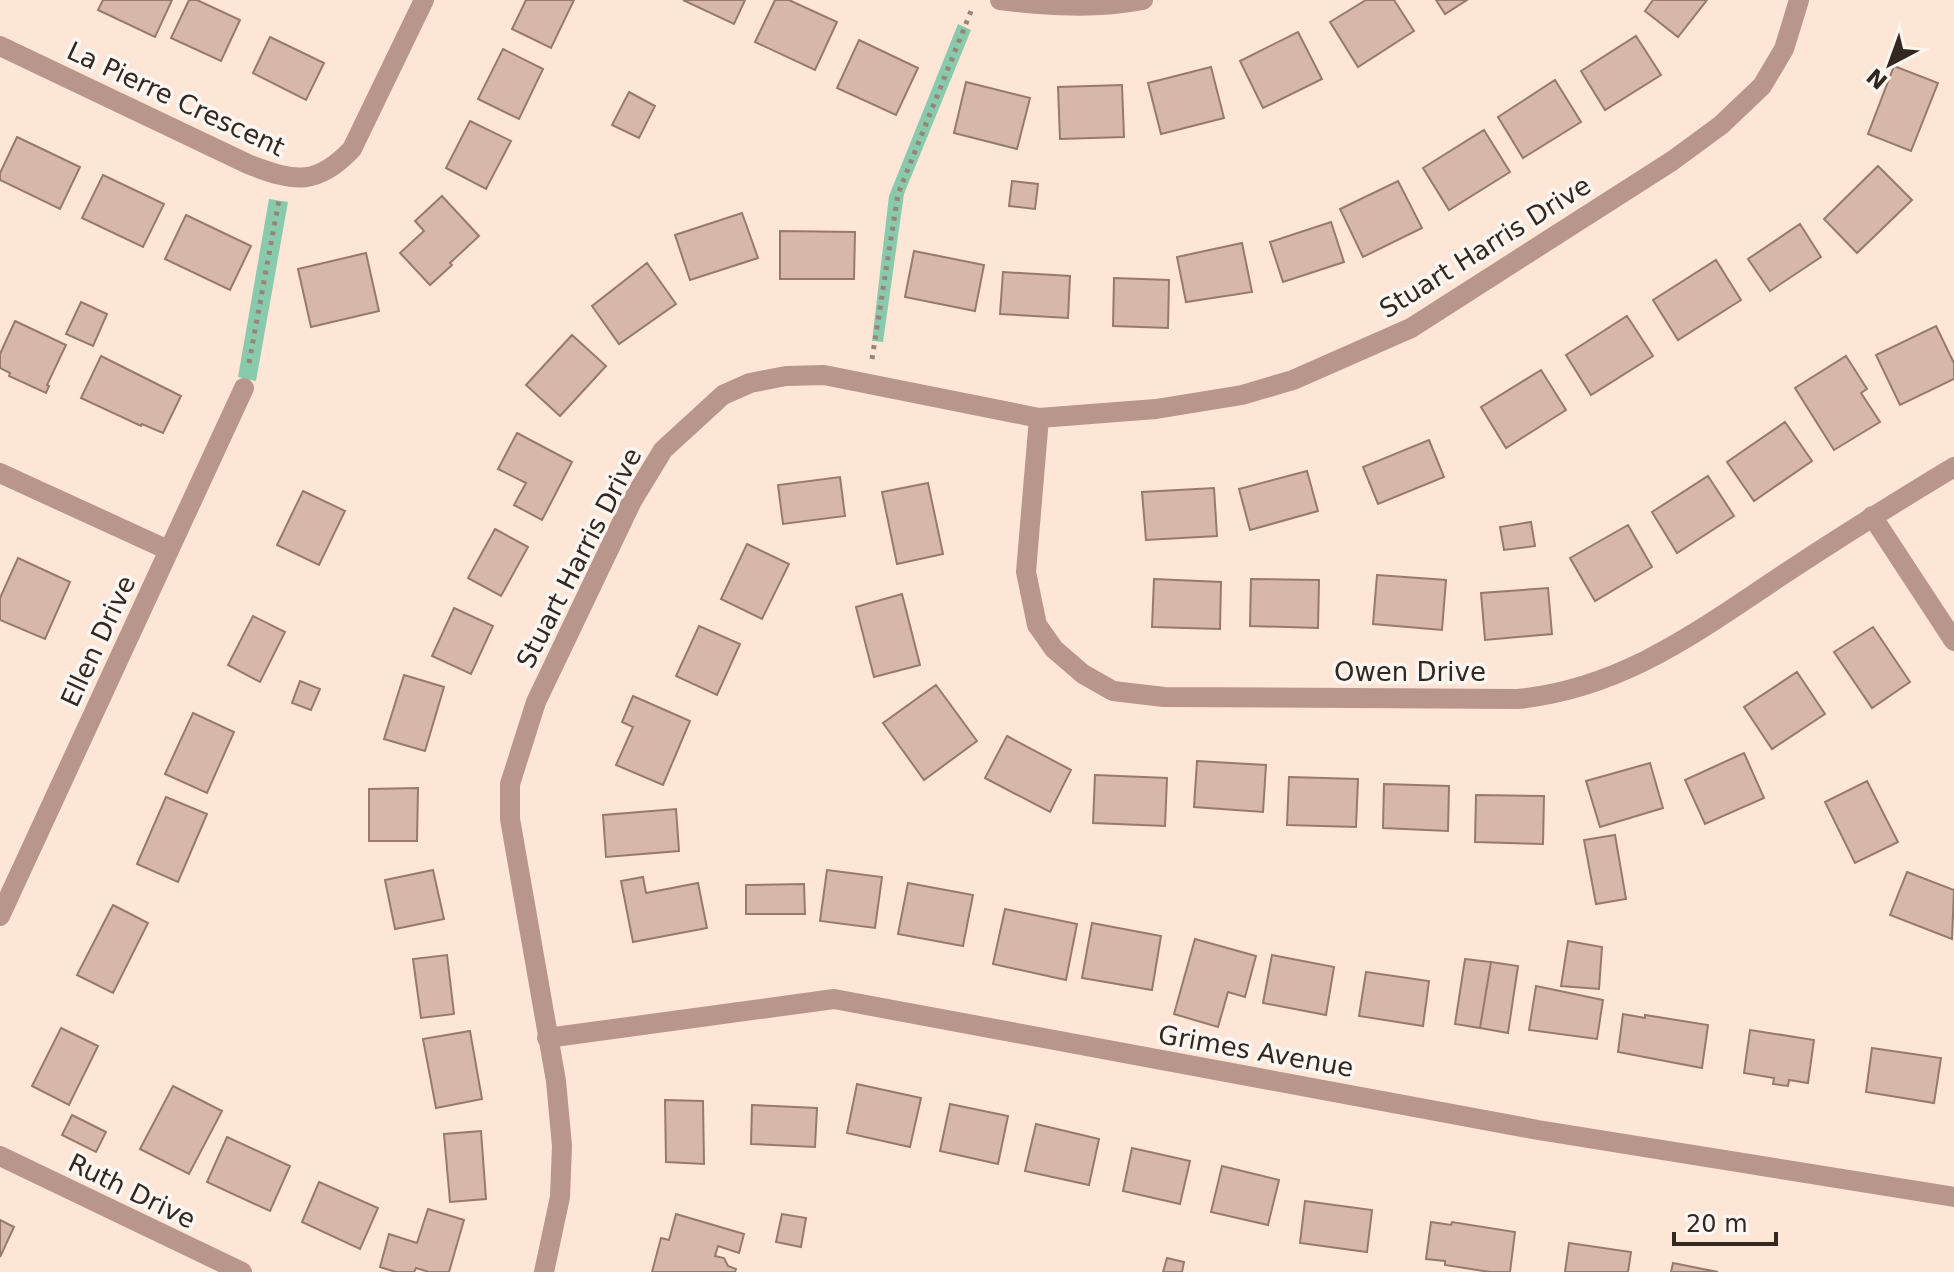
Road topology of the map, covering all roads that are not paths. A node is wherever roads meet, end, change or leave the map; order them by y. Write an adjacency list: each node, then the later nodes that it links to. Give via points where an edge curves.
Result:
1 (424, 0): 5 (street, La Pierre Crescent, via 352,149 335,167 313,178 283,178 250,165)
2 (1000, 0): 3 (street, via 1098,6)
3 (1143, 0)
4 (1799, 0): 7 (street, Stuart Harris Drive, via 1784,49 1762,86 1721,125 1411,328 1293,380 1242,395 1156,409)
5 (0, 46)
6 (244, 388): 11 (street, Ellen Drive)
7 (1039, 418): 10 (street, Owen Drive, via 1026,572 1037,625 1054,649 1083,674 1113,691 1164,697 1555,695 1642,664); 14 (street, Stuart Harris Drive, via 824,375 786,376 723,395 663,450 625,515 536,702 510,784 510,819)
8 (1954, 467): 10 (street, Owen Drive)
9 (0, 473): 11 (street)
10 (1872, 516): 12 (street)
11 (168, 550): 13 (street, Ellen Drive)
12 (1954, 641)
13 (0, 916)
14 (547, 1038): 16 (street, Grimes Avenue, via 834,999 1538,1130); 18 (street, Stuart Harris Drive, via 562,1146 560,1197)
15 (0, 1156): 17 (street, Ruth Drive)
16 (1954, 1197)
17 (242, 1272)
18 (544, 1272)

